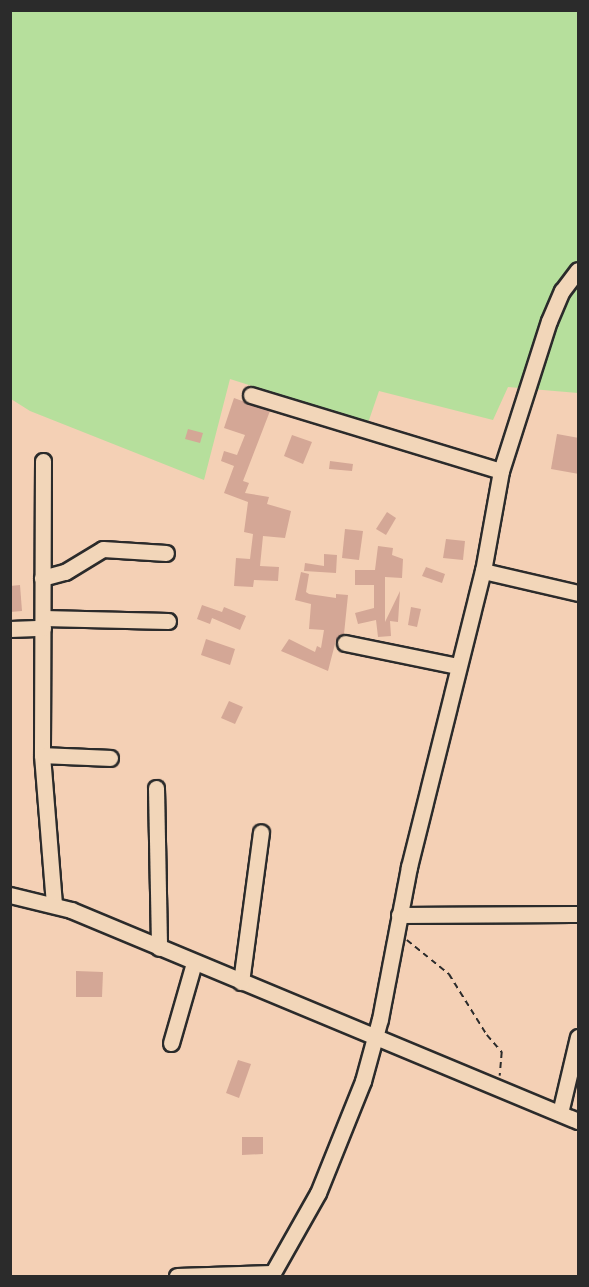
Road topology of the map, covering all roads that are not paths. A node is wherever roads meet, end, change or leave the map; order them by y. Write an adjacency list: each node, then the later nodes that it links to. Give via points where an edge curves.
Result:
1 (579, 270): 4 (street, via 562,291 549,321)
2 (251, 395): 4 (street)
3 (43, 461): 7 (street)
4 (501, 471): 6 (street)
5 (166, 553): 7 (street, via 103,549 65,572)
6 (483, 571): 8 (street); 13 (street)
7 (42, 578): 10 (street)
8 (579, 593)
9 (168, 621): 10 (street)
10 (43, 623): 11 (street); 14 (street)
11 (10, 629)
12 (345, 643): 13 (street)
13 (457, 666): 21 (street)
14 (42, 756): 15 (street); 19 (street)
15 (110, 758)
16 (156, 788): 22 (street)
17 (261, 832): 24 (street)
18 (10, 896): 19 (street)
19 (54, 905): 22 (street)
20 (579, 914): 21 (street)
21 (399, 915): 25 (street)
22 (159, 948): 23 (street)
23 (194, 963): 24 (street); 27 (street)
24 (241, 982): 25 (street)
25 (375, 1036): 28 (street); 30 (street, via 336,1155)
26 (579, 1037): 28 (street)
27 (171, 1043)
28 (560, 1113): 29 (street)
29 (579, 1121)
30 (272, 1275): 31 (street)
31 (177, 1276)

